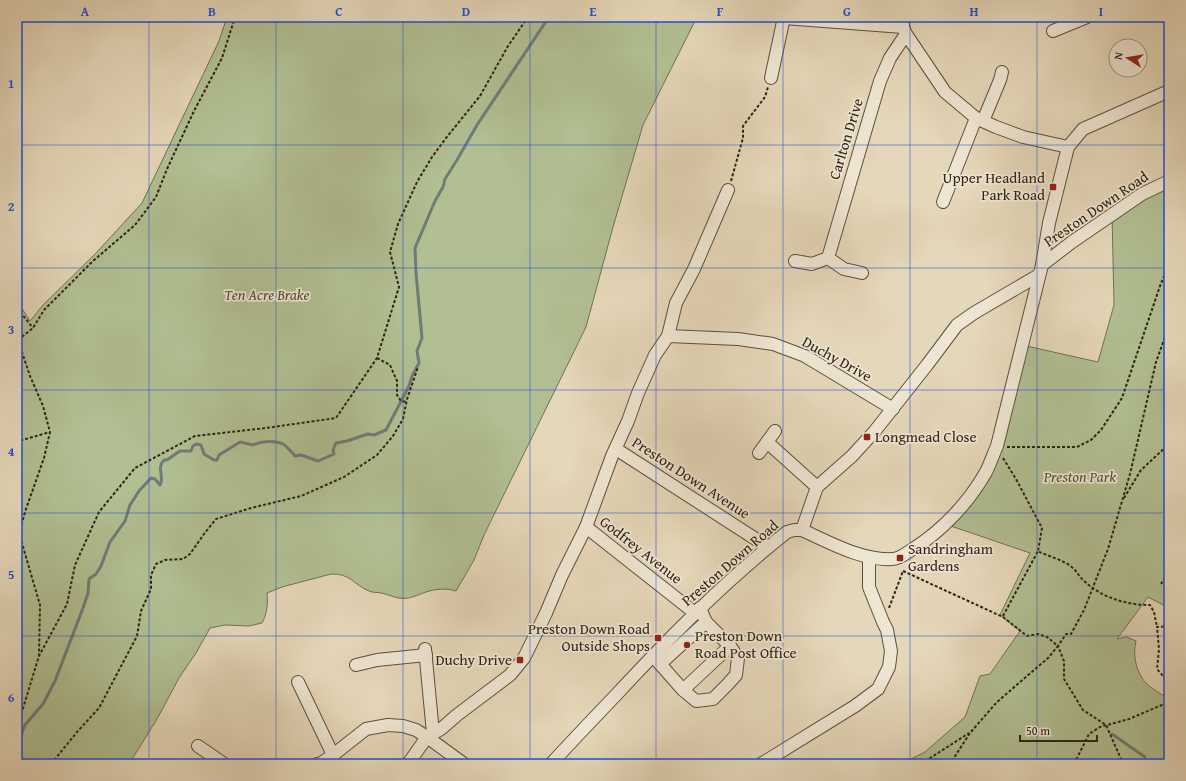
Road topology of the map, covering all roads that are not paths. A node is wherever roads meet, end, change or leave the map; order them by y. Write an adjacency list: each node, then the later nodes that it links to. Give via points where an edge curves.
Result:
1 (1087, 17): 4 (street)
2 (784, 18): 3 (street); 6 (street)
3 (904, 26): 8 (street, via 945,92); 13 (street, Carlton Drive, via 880,81)
4 (1053, 31)
5 (1002, 72): 8 (street)
6 (771, 78)
7 (1169, 91): 9 (street, via 1083,129)
8 (980, 120): 9 (street, via 1023,137); 12 (street)
9 (1068, 147): 15 (street, via 1049,223)
10 (1169, 181): 15 (street, Preston Down Road, via 1142,194 1072,242)
11 (728, 190): 17 (street, via 694,269 676,303)
12 (943, 202)
13 (828, 258): 14 (street, via 812,264); 16 (street, via 844,269)
14 (795, 261)
15 (1041, 270): 18 (street, Preston Down Road, via 957,325); 27 (street, via 997,446 986,471 973,492 930,538 900,558)
16 (862, 273)
17 (668, 336): 18 (street, Duchy Drive, via 738,339 773,344 805,356); 21 (street, via 655,355)
18 (893, 409): 23 (street, Preston Down Road, via 852,456)
19 (775, 431): 20 (street)
20 (767, 442): 22 (street); 23 (street)
21 (616, 449): 24 (street); 26 (street, Preston Down Avenue)
22 (759, 453)
23 (817, 487): 25 (street, Preston Down Road)
24 (586, 527): 28 (street, Godfrey Avenue); 35 (street, via 524,658 510,675)
25 (802, 530): 26 (street, Preston Down Road, via 787,532); 27 (street, via 853,553)
26 (768, 547): 28 (street, Preston Down Road)
27 (869, 557): 43 (street, via 869,587 887,630 891,651 889,667 878,689)
28 (697, 611): 29 (street); 31 (street, Preston Down Road)
29 (706, 622): 30 (street); 31 (street)
30 (730, 646): 34 (street); 34 (street, via 738,658 736,675 713,699 696,701)
31 (656, 660): 34 (street); 42 (street, Preston Down Road)
32 (356, 665): 35 (street, via 426,652)
33 (298, 682): 37 (street)
34 (683, 690)
35 (430, 735): 37 (street, via 403,726 388,725 366,729); 40 (street); 41 (street)
36 (198, 746): 38 (street)
37 (333, 755): 39 (street)
38 (224, 764)
39 (317, 764)
40 (408, 764)
41 (464, 764)
42 (551, 764)
43 (761, 764)

